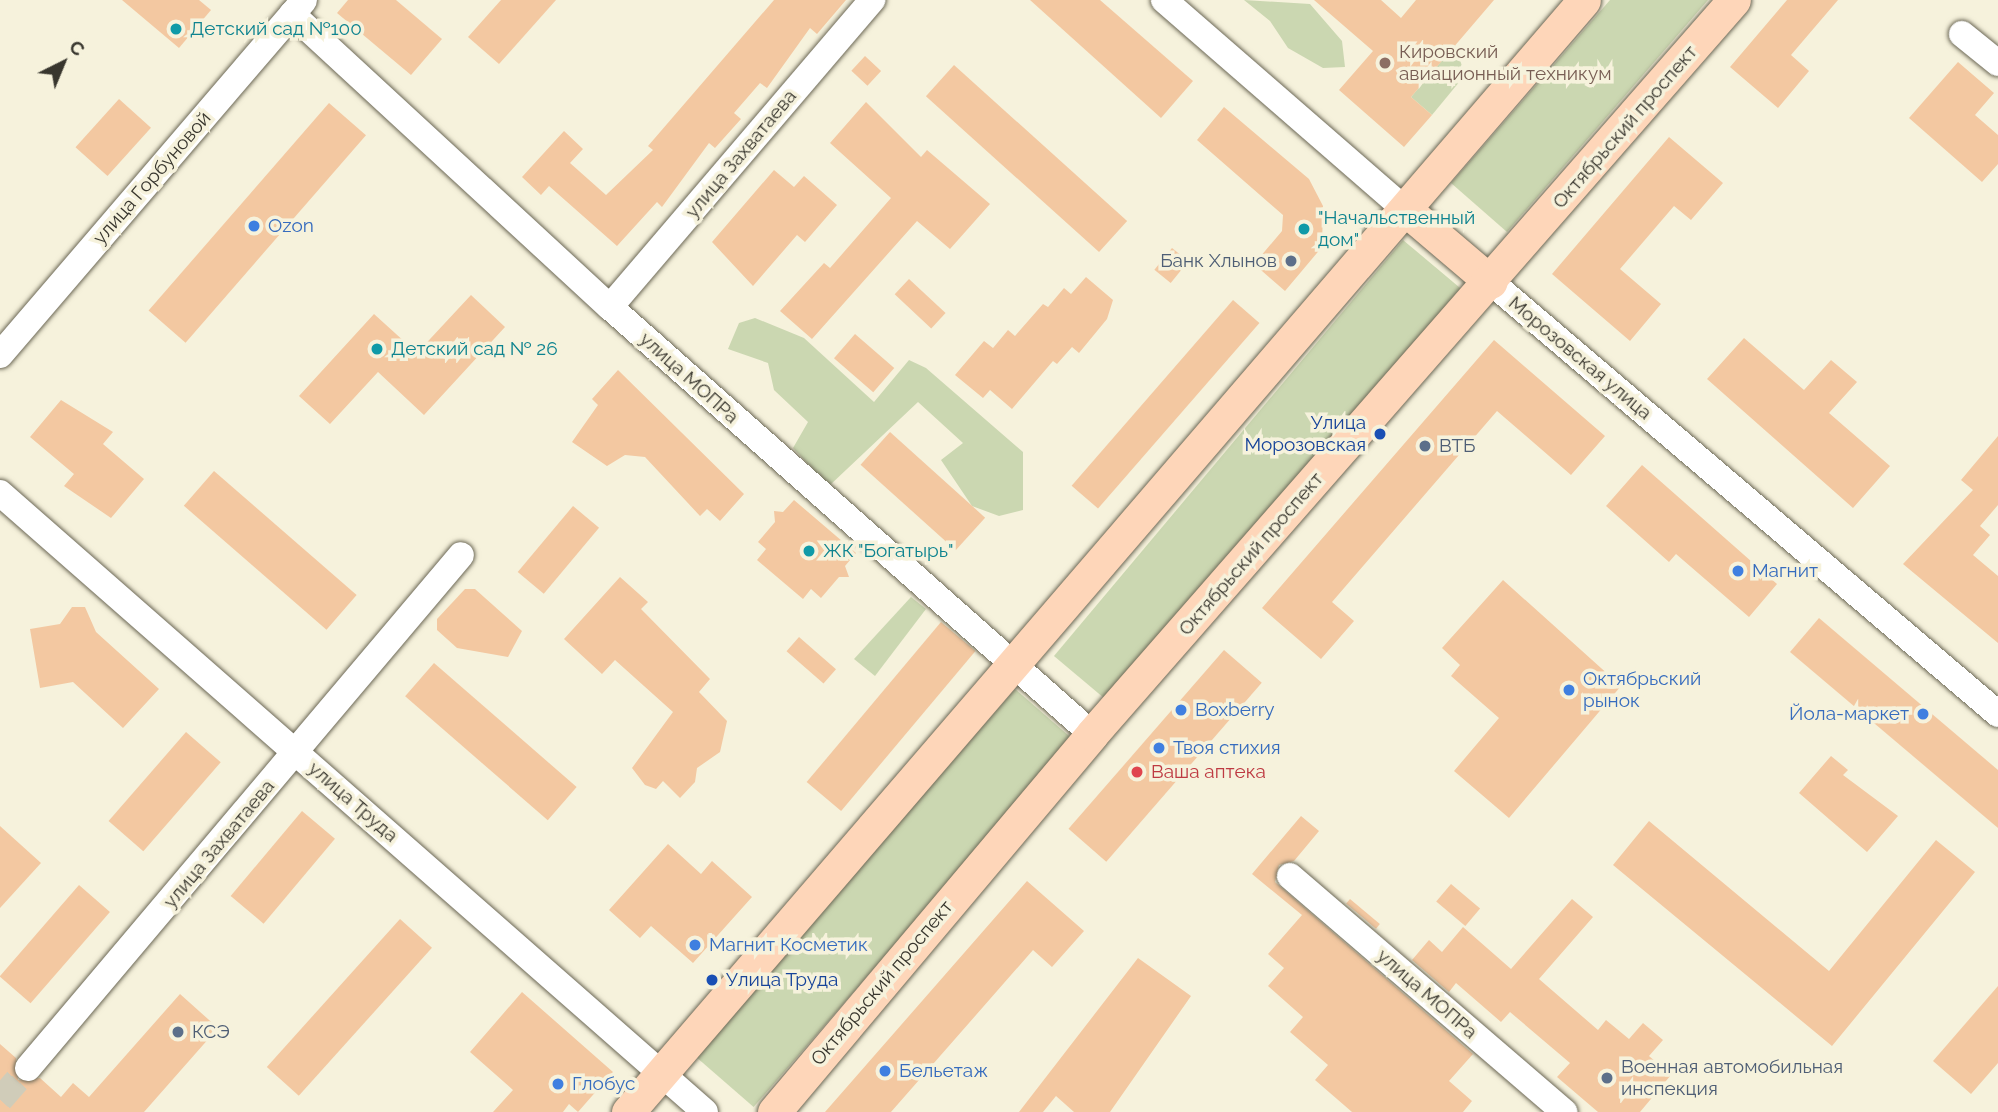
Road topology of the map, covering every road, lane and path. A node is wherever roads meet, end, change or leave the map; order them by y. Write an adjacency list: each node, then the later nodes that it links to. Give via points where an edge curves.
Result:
1 (872, 0): 10 (street, улица Захватаева)
2 (1164, 0): 8 (street, Морозовская улица)
3 (1584, 0): 8 (main road)
4 (1734, 0): 9 (main road, Октябрьский проспект)
5 (298, 7): 10 (street, улица МОПРа); 11 (street, улица Горбуновой)
6 (1962, 34): 7 (street)
7 (1998, 63)
8 (1406, 211): 9 (main road, Морозовская улица); 14 (main road)
9 (1491, 282): 15 (street, Морозовская улица); 16 (main road, Октябрьский проспект)
10 (610, 307): 14 (street, улица МОПРа)
11 (0, 355)
12 (0, 494): 17 (street, улица Труда)
13 (461, 555): 17 (street, улица Захватаева)
14 (1013, 666): 16 (street, улица МОПРа); 20 (main road)
15 (1998, 714)
16 (1092, 734): 23 (main road, Октябрьский проспект)
17 (297, 753): 19 (street, улица Захватаева); 20 (street, улица Труда)
18 (1290, 876): 24 (street, улица МОПРа)
19 (28, 1068)
20 (662, 1073): 21 (main road); 22 (street, улица Труда)
21 (628, 1112)
22 (705, 1112)
23 (774, 1112)
24 (1564, 1112)

